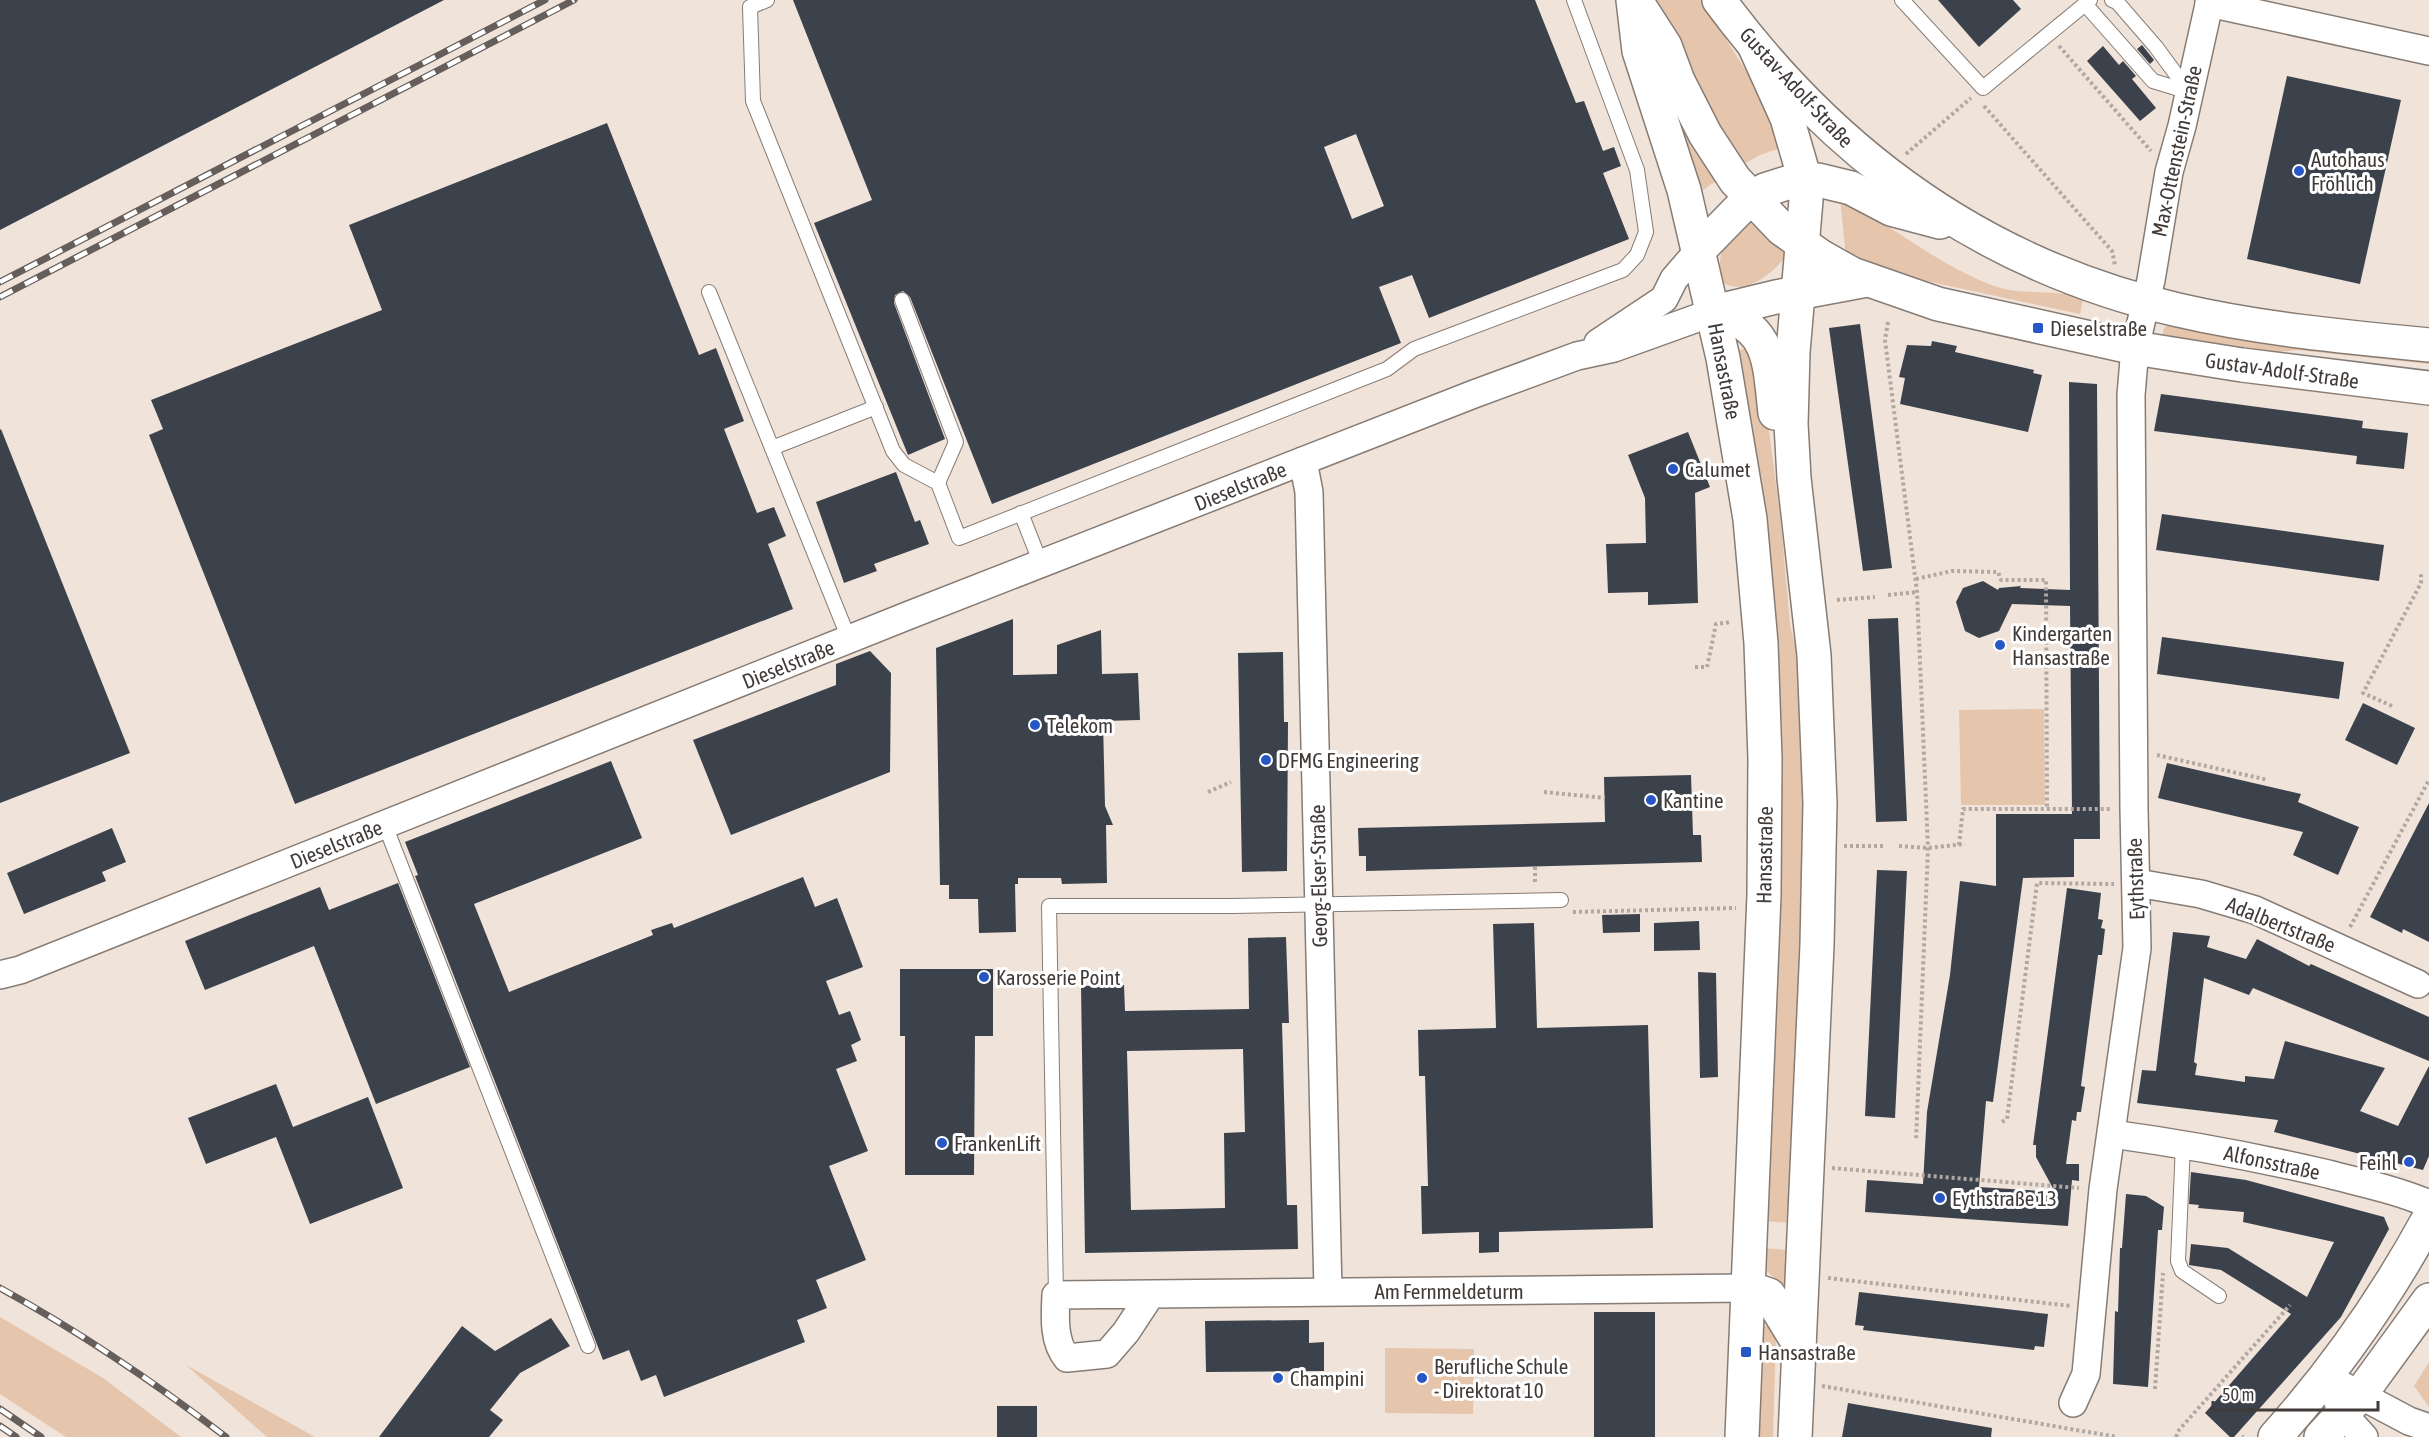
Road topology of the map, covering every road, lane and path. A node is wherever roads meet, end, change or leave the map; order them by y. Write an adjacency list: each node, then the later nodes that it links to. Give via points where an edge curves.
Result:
1 (767, 0): 34 (lane, via 750,7 753,101)
2 (1574, 0): 39 (lane, via 1637,170 1646,232 1637,255 1623,270 1414,349 1386,369)
3 (1634, 0): 17 (main road, Gustav-Adolf-Straße, via 1665,46 1705,134); 20 (main road, Gustav-Adolf-Straße, via 1639,51)
4 (1719, 0): 10 (main road, Gustav-Adolf-Straße)
5 (1902, 0): 12 (lane)
6 (2112, 0): 13 (lane, via 2156,46)
7 (2087, 2): 9 (lane); 13 (lane, via 2153,81)
8 (2210, 2): 11 (street); 13 (street, Max-Ottenstein-Straße)
9 (2049, 34): 12 (lane); 15 (path)
10 (1755, 47): 16 (main road, Hansastraße, via 1787,118); 18 (main road, Gustav-Adolf-Straße, via 1841,138 1904,188)
11 (2429, 51)
12 (1979, 92): 14 (path); 21 (path, via 2112,251)
13 (2189, 92): 15 (street, Max-Ottenstein-Straße)
14 (1908, 152)
15 (2169, 172): 27 (street, Max-Ottenstein-Straße)
16 (1804, 180): 17 (main road, Gustav-Adolf-Straße, via 1782,184); 18 (main road, Gustav-Adolf-Straße, via 1851,188 1891,209); 19 (main road, Hansastraße)
17 (1750, 198): 19 (main road, Gustav-Adolf-Straße); 20 (main road, Gustav-Adolf-Straße)
18 (1969, 230): 27 (main road, Gustav-Adolf-Straße, via 2056,272)
19 (1804, 245): 22 (main road, Gustav-Adolf-Straße, via 1837,267); 24 (main road, Hansastraße)
20 (1699, 250): 25 (street, Dieselstraße, via 1674,279); 28 (main road, Hansastraße)
21 (2116, 272)
22 (1867, 280): 24 (main road, Hansastraße); 31 (main road, Gustav-Adolf-Straße, via 1938,304)
23 (709, 292): 35 (lane)
24 (1799, 292): 28 (main road, Hansastraße); 37 (main road, Hansastraße, via 1792,381)
25 (1664, 299): 28 (street, via 1691,302); 32 (street, Dieselstraße)
26 (902, 300): 38 (lane, via 956,442)
27 (2146, 302): 30 (main road, Gustav-Adolf-Straße, via 2268,326); 31 (street)
28 (1714, 312): 32 (street, Dieselstraße, via 1614,348); 37 (main road, Hansastraße, via 1742,320 1762,345 1772,381 1776,421); 83 (main road, Hansastraße, via 1750,519 1763,696 1764,895)
29 (1888, 322): 42 (path, via 1885,340)
30 (2429, 345)
31 (2135, 348): 33 (main road, Gustav-Adolf-Straße); 51 (street, Eythstraße, via 2131,395)
32 (1577, 356): 36 (street, Dieselstraße)
33 (2429, 388)
34 (876, 406): 35 (lane); 38 (lane, via 893,452 904,465)
35 (772, 448): 48 (lane)
36 (1304, 461): 40 (street, Dieselstraße); 68 (street, Georg-Elser-Straße, via 1309,492)
37 (1794, 478): 61 (main road, Hansastraße, via 1815,673)
38 (938, 483): 39 (lane, via 959,538)
39 (1021, 513): 40 (lane)
40 (1041, 564): 48 (street, Dieselstraße)
41 (2421, 574): 50 (path, via 2421,583 2363,693)
42 (1916, 579): 43 (path); 58 (path, via 1952,571 1998,572 2001,580 2046,580)
43 (1917, 592): 44 (path); 66 (path)
44 (1887, 595)
45 (1875, 597): 46 (path)
46 (1836, 600)
47 (1731, 622): 49 (path, via 1716,624 1707,667)
48 (849, 639): 60 (street, Dieselstraße)
49 (1695, 667)
50 (2392, 706)
51 (2133, 749): 52 (path); 59 (street, Eythstraße)
52 (2268, 780)
53 (2429, 780): 71 (path)
54 (1231, 782): 55 (path)
55 (1208, 792)
56 (1544, 792): 57 (path)
57 (1605, 798)
58 (2047, 809): 59 (path); 63 (path, via 1963,809)
59 (2134, 809): 67 (street, Eythstraße)
60 (385, 825): 72 (street, Dieselstraße); 92 (lane)
61 (1819, 844): 64 (path); 91 (main road, Hansastraße)
62 (1965, 844): 63 (path)
63 (1959, 845): 66 (path)
64 (1885, 846)
65 (1899, 846): 66 (path)
66 (1928, 848): 76 (path)
67 (2137, 883): 71 (street, Adalbertstraße, via 2200,894 2255,910); 74 (path, via 2037,884 2007,1119); 75 (street, Eythstraße, via 2137,948)
68 (1319, 905): 69 (lane); 84 (street, Georg-Elser-Straße); 86 (lane, via 1048,906)
69 (1562, 906): 70 (path)
70 (1737, 908)
71 (2339, 948): 73 (street, Adalbertstraße)
72 (0, 975)
73 (2418, 984)
74 (2002, 1122)
75 (2112, 1134): 77 (street, Alfonsstraße); 79 (street, Eythstraße)
76 (1917, 1141)
77 (2183, 1144): 80 (street, Alfonsstraße, via 2383,1188); 87 (lane, via 2178,1261 2182,1271)
78 (1827, 1168): 79 (path)
79 (2103, 1190): 90 (street, Eythstraße)
80 (2429, 1204)
81 (2429, 1218): 93 (main road, via 2391,1287)
82 (1824, 1277): 90 (path)
83 (1748, 1288): 84 (street, Am Fernmeldeturm); 91 (main road, via 1769,1294); 98 (main road, Hansastraße)
84 (1328, 1291): 85 (street, Am Fernmeldeturm)
85 (1150, 1294): 86 (street, Am Fernmeldeturm); 86 (street, via 1107,1354 1084,1358 1067,1358 1060,1350)
86 (1056, 1295)
87 (2219, 1296)
88 (2429, 1300): 96 (main road)
89 (2290, 1305): 101 (path)
90 (2092, 1308): 95 (street, Eythstraße, via 2086,1374)
91 (1799, 1344): 94 (main road, Hansastraße)
92 (588, 1346)
93 (2328, 1377): 96 (street); 102 (main road)
94 (1798, 1382): 99 (main road, Hansastraße); 100 (path)
95 (2073, 1403)
96 (2347, 1421): 97 (street, via 2409,1421)
97 (2429, 1428)
98 (1742, 1437)
99 (1796, 1437)
100 (2117, 1437)
101 (2176, 1437)
102 (2275, 1437)

